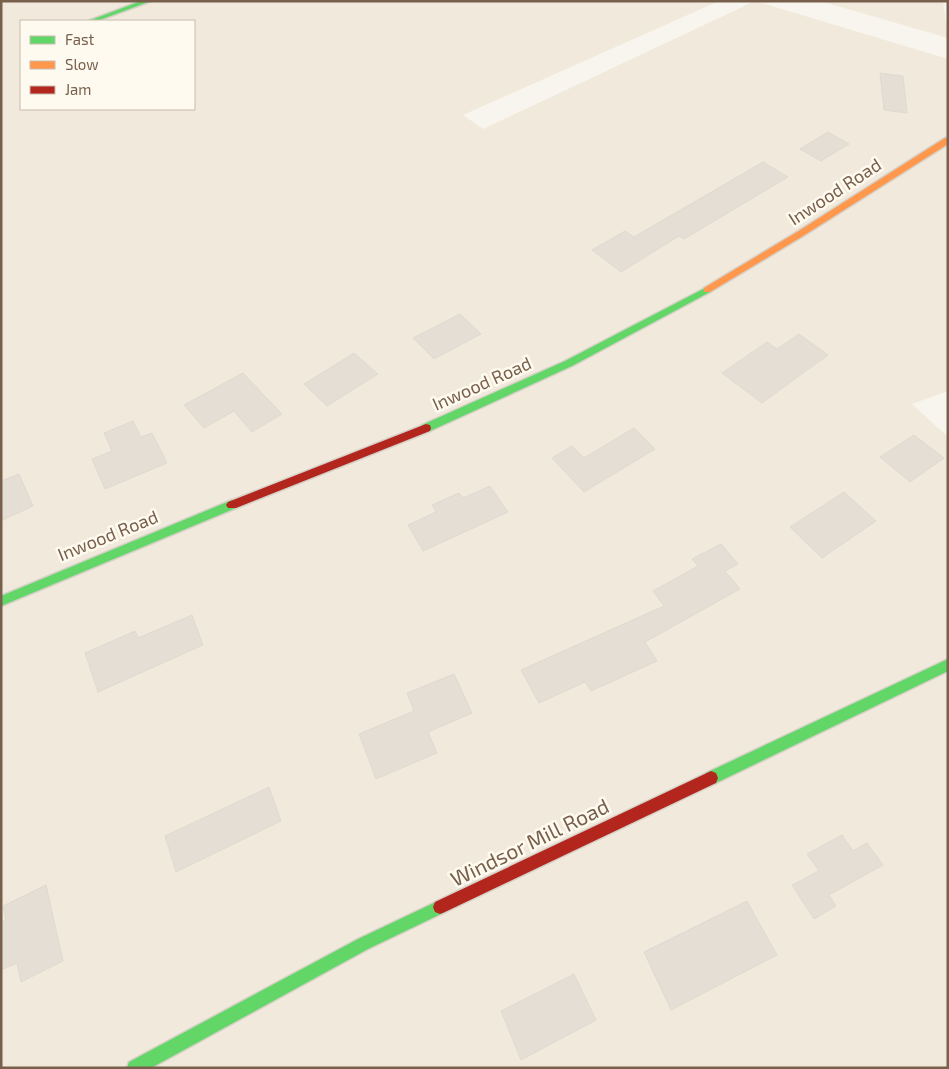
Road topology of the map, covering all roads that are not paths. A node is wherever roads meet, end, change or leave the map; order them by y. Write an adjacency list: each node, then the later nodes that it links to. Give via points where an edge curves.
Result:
1 (148, 1): 2 (street)
2 (94, 20)
3 (948, 140): 4 (street, Inwood Road, via 790,242 624,337 544,376 455,416 96,558)
4 (1, 601)
5 (948, 665): 6 (street, Windsor Mill Road, via 363,944)
6 (135, 1068)

